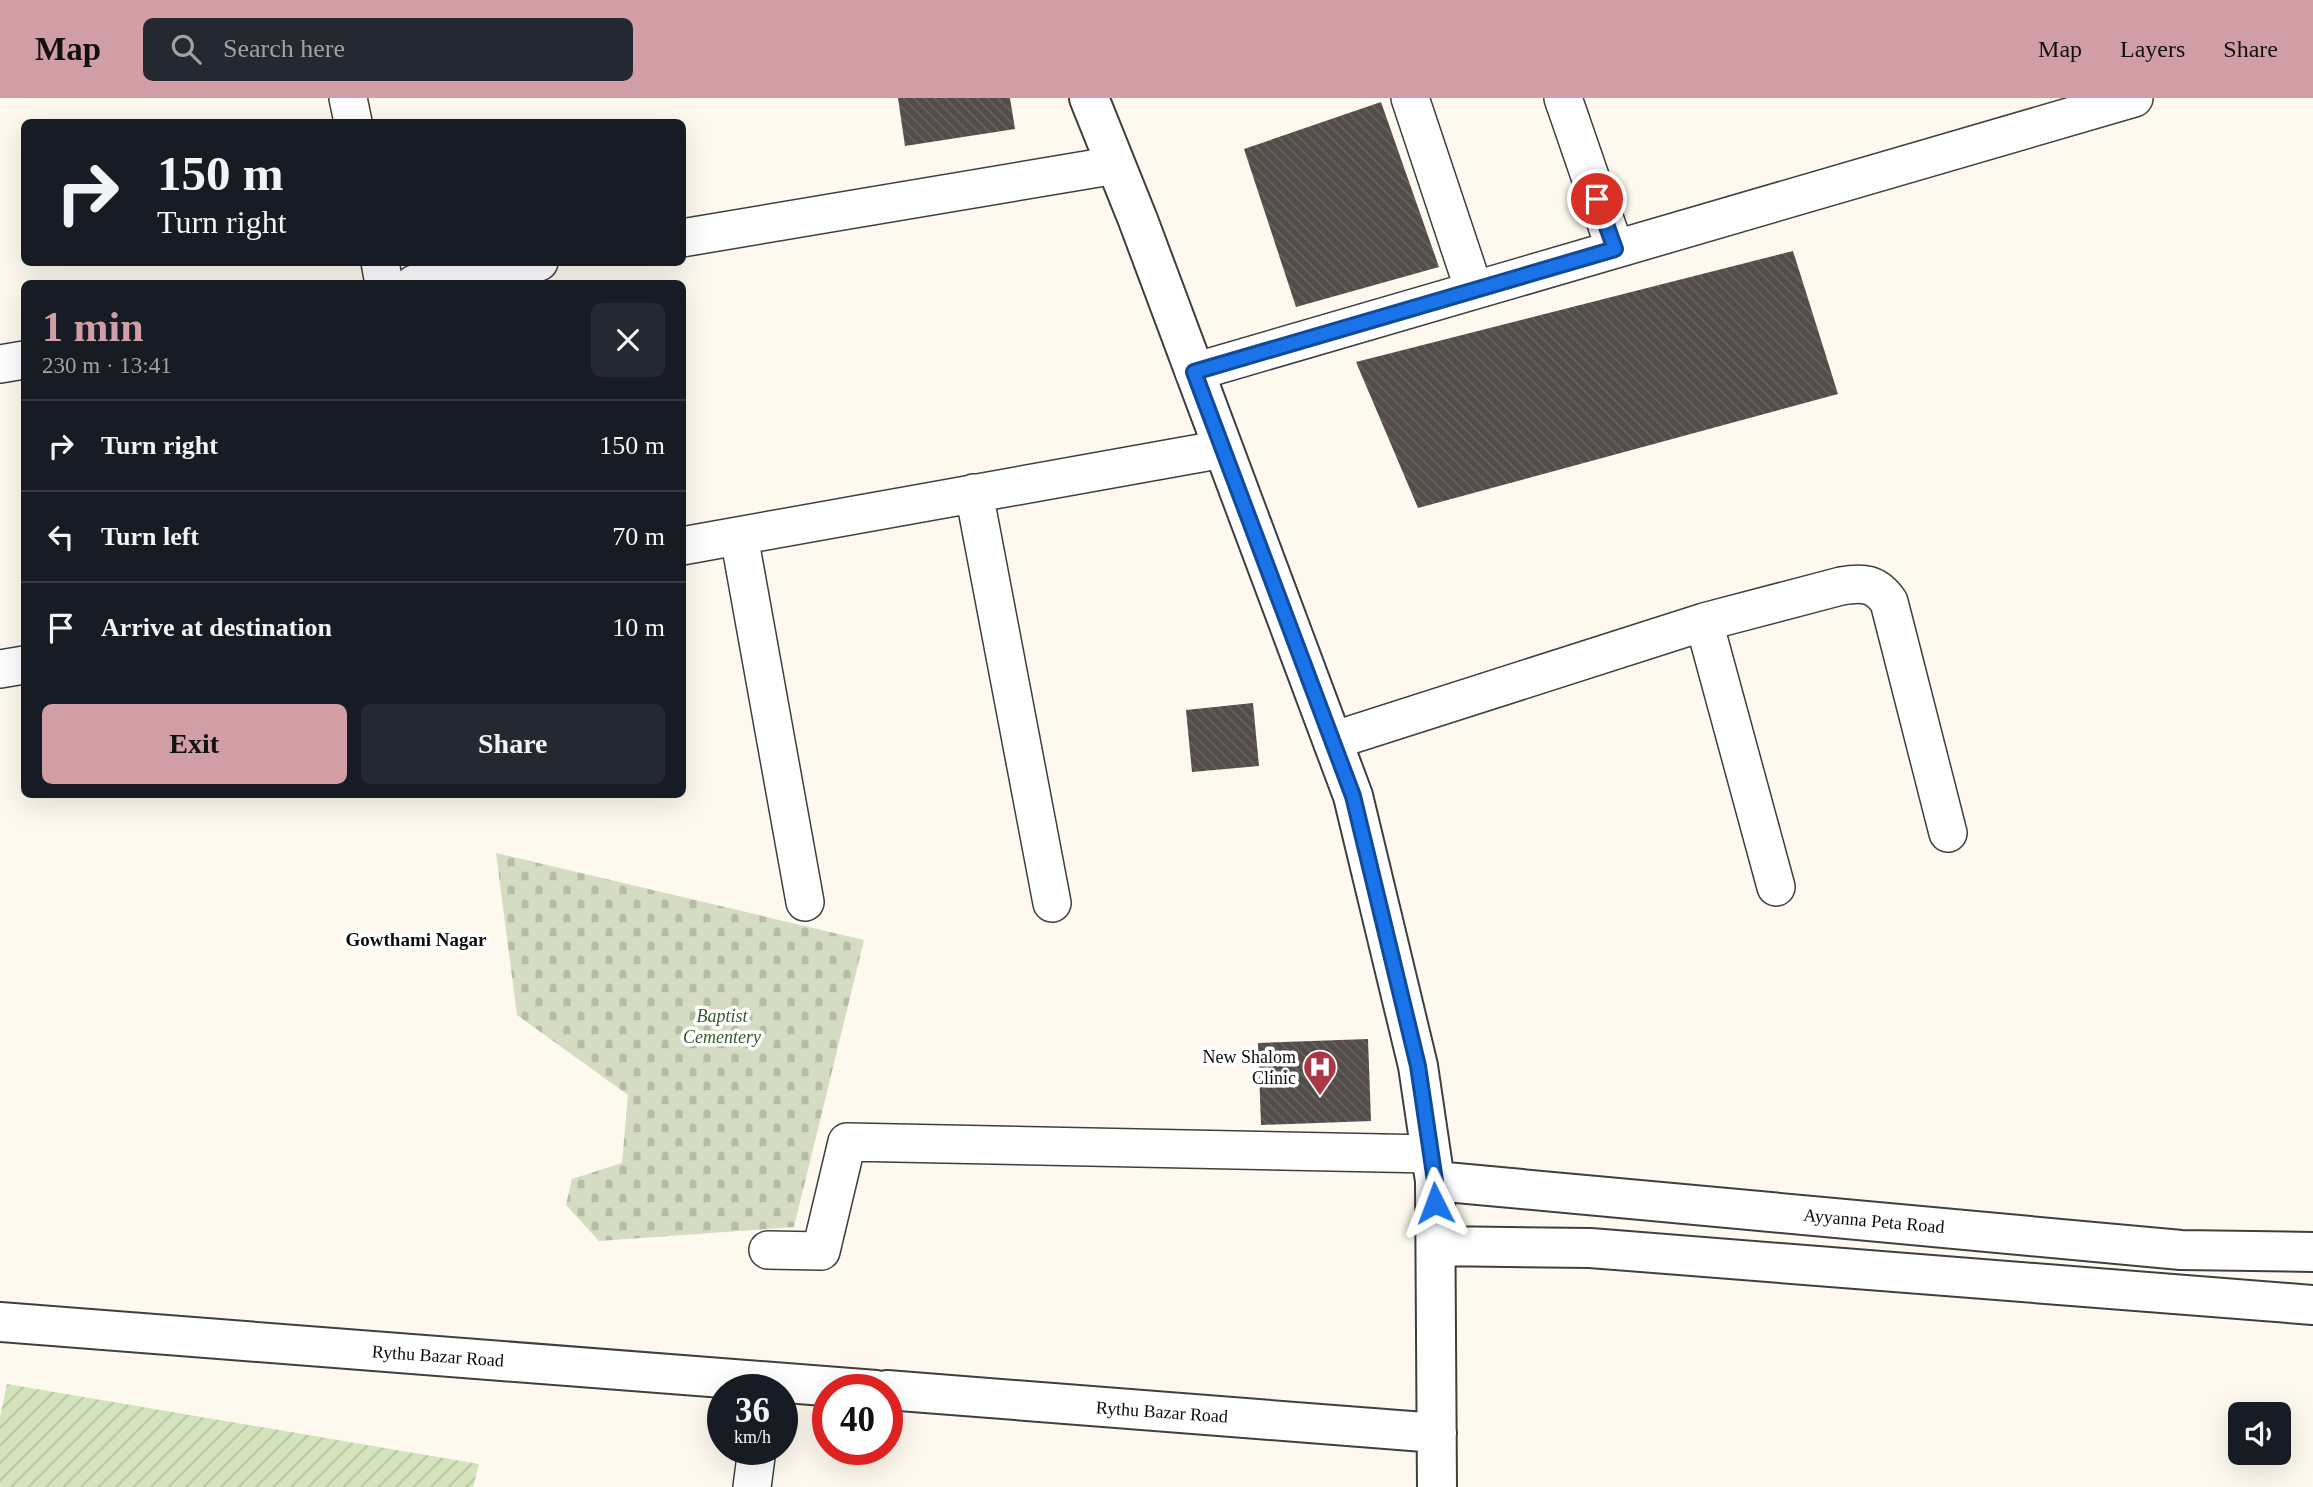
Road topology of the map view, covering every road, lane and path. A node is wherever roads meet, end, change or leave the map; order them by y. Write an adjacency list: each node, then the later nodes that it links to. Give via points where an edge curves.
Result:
1 (348, 98): 6 (street)
2 (1089, 98): 7 (street)
3 (1410, 98): 12 (street)
4 (1563, 98): 9 (street)
5 (2134, 98): 9 (street)
6 (352, 119)
7 (1116, 166): 8 (street); 15 (street)
8 (686, 237)
9 (1615, 249): 12 (street)
10 (516, 266): 11 (street)
11 (437, 280)
12 (1474, 290): 15 (street)
13 (21, 361): 14 (street)
14 (0, 365)
15 (1194, 372): 16 (street)
16 (1223, 449): 17 (street); 23 (street)
17 (975, 493): 18 (street); 27 (street)
18 (739, 536): 19 (street); 26 (street)
19 (686, 545)
20 (1704, 622): 23 (street); 24 (street, via 1856,583 1882,592 1889,602); 25 (street)
21 (21, 666): 22 (street)
22 (0, 669)
23 (1332, 741): 28 (street, via 1353,796 1418,1066)
24 (1948, 833)
25 (1776, 887)
26 (805, 902)
27 (1052, 902)
28 (1433, 1167): 29 (street); 30 (street, via 847,1142 821,1251); 31 (street, Ayyanna Peta Road, via 2181,1250)
29 (1436, 1246): 32 (street, via 1590,1248); 36 (street)
30 (768, 1250)
31 (2313, 1252)
32 (2313, 1305)
33 (0, 1322): 34 (street, Rythu Bazar Road)
34 (707, 1380)
35 (903, 1391): 36 (street, Rythu Bazar Road)
36 (1437, 1433): 39 (street)
37 (754, 1465): 38 (street)
38 (751, 1487)
39 (1437, 1487)

